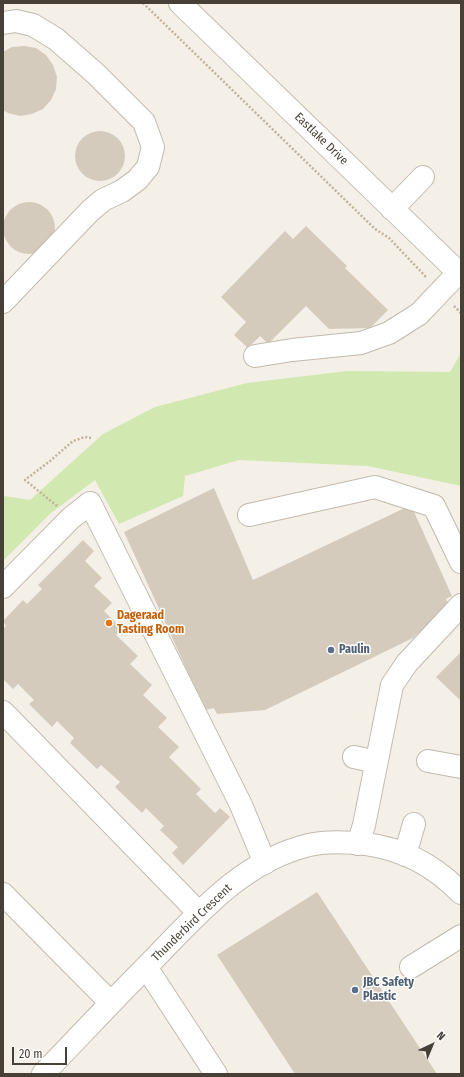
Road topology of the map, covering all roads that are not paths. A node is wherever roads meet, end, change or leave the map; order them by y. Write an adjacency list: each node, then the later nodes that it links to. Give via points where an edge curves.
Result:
1 (180, 3): 4 (street, Eastlake Drive)
2 (3, 23): 6 (street, via 16,21 33,25 56,39 144,122 153,147 148,167 137,180 122,192 103,200)
3 (423, 177): 4 (street)
4 (392, 209): 5 (street, Eastlake Drive)
5 (460, 274): 7 (street, via 420,314 389,333 361,343)
6 (3, 302)
7 (255, 356)
8 (250, 515): 9 (street, via 375,487 434,506)
9 (461, 562)
10 (3, 587): 20 (street, via 71,518 90,503 241,805)
11 (461, 605): 15 (street, via 407,663 392,685)
12 (3, 712): 23 (street)
13 (354, 757): 15 (street)
14 (428, 761): 16 (street)
15 (376, 762): 18 (street)
16 (461, 767)
17 (414, 824): 19 (street)
18 (358, 844): 19 (street, Thunderbird Crescent, via 380,846); 20 (street, Thunderbird Crescent, via 309,845)
19 (405, 855): 21 (street, Thunderbird Crescent, via 428,865 450,881)
20 (265, 863): 23 (street, Thunderbird Crescent, via 232,884)
21 (461, 893)
22 (3, 894): 27 (street)
23 (200, 913): 25 (street, Thunderbird Crescent)
24 (461, 936): 26 (street)
25 (146, 967): 27 (street, Thunderbird Crescent); 29 (street)
26 (411, 967)
27 (111, 1003): 28 (street, Thunderbird Crescent)
28 (44, 1074)
29 (216, 1074)

